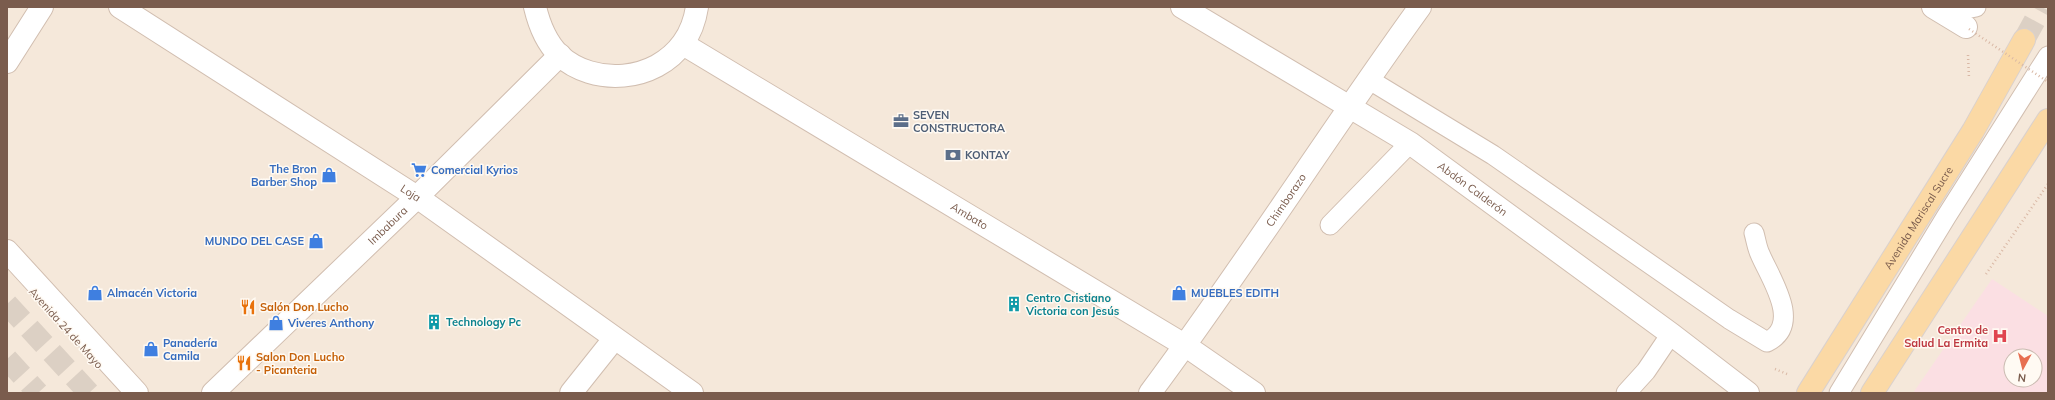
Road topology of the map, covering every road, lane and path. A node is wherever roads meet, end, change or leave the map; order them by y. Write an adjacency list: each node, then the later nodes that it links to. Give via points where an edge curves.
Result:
1 (42, 7): 13 (street)
2 (120, 7): 19 (street, Loja)
3 (535, 7): 11 (street, via 543,34)
4 (697, 7): 10 (street, via 694,23)
5 (1182, 7): 16 (street, Abdón Calderón)
6 (1420, 7): 14 (street, Chimborazo)
7 (1976, 7): 8 (lane, via 1961,10)
8 (1954, 20): 15 (path, bridge)
9 (2024, 40): 28 (main road, Avenida Mariscal Sucre, via 1973,131)
10 (683, 44): 11 (street, via 662,63 637,74 609,77 583,70); 26 (street, Ambato)
11 (560, 55): 19 (street, Imbabura)
12 (2048, 56): 38 (lane)
13 (7, 62)
14 (1368, 79): 16 (street, Chimborazo); 21 (lane, via 1493,155 1716,310 1767,342 1774,338 1781,328 1784,309 1760,254)
15 (2048, 82)
16 (1350, 107): 18 (street, Abdón Calderón); 26 (street, Chimborazo)
17 (2048, 120): 39 (main road)
18 (1410, 143): 20 (lane); 24 (street, Abdón Calderón)
19 (417, 197): 25 (street, Loja); 31 (street, Imbabura)
20 (1330, 225)
21 (1754, 233)
22 (7, 251): 30 (street)
23 (7, 263): 29 (street, Avenida 24 de Mayo)
24 (1672, 334): 36 (lane, via 1646,371); 37 (street, Abdón Calderón)
25 (614, 339): 32 (street); 33 (street, Loja)
26 (1186, 346): 34 (street, Chimborazo); 35 (street, Ambato)
27 (1771, 368): 28 (path)
28 (1811, 389)
29 (125, 393)
30 (138, 393)
31 (213, 393)
32 (571, 393)
33 (692, 393)
34 (1150, 393)
35 (1254, 393)
36 (1626, 393)
37 (1748, 393)
38 (1839, 393)
39 (1872, 393)

